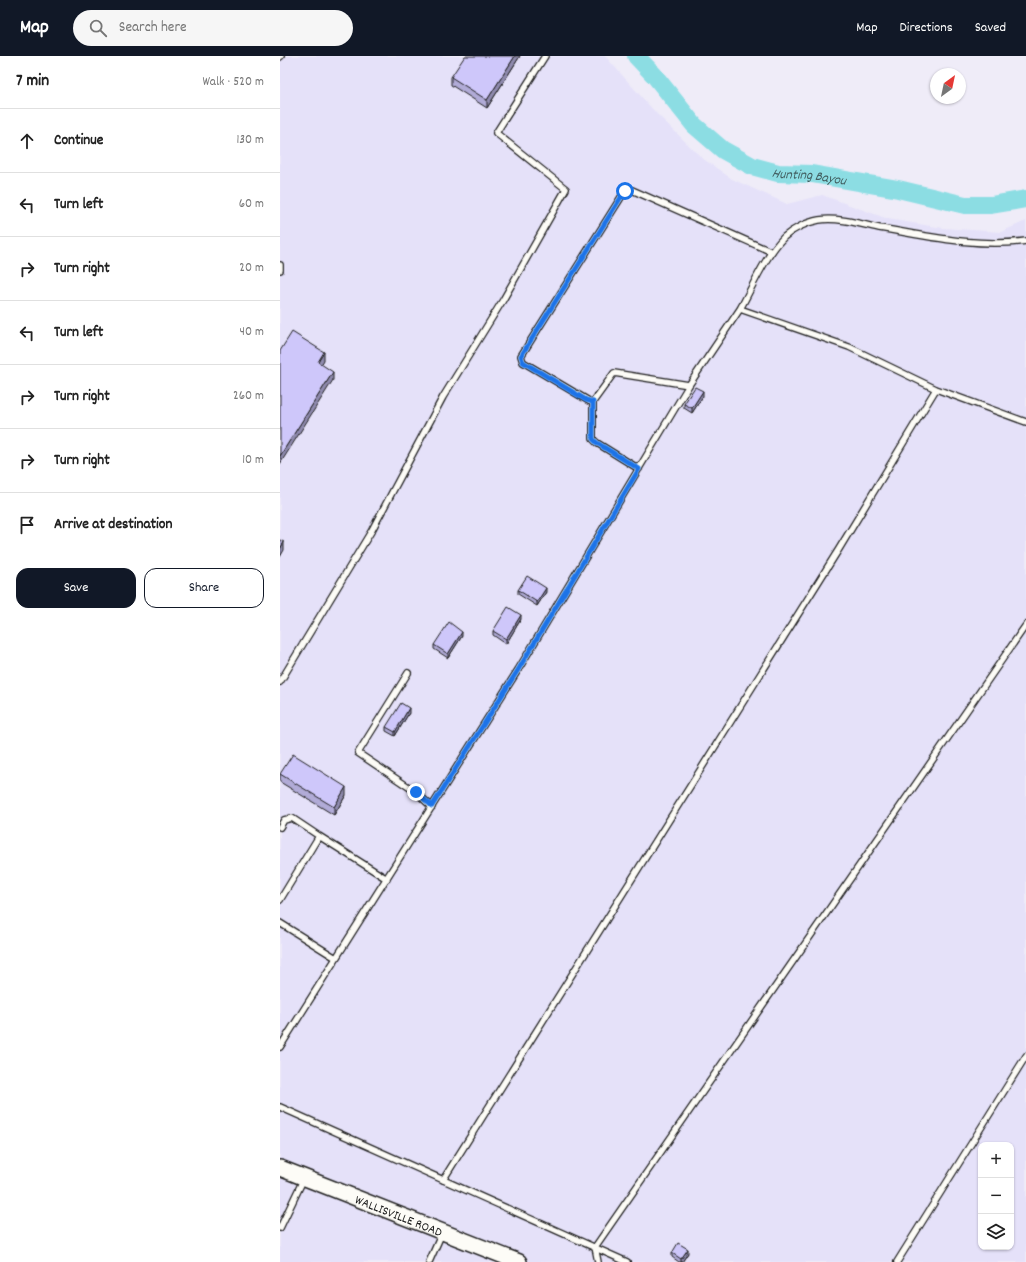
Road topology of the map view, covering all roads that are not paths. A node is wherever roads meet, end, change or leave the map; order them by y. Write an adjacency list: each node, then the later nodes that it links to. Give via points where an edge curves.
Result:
1 (545, 56): 14 (lane, via 496,133 566,189 504,300 443,397 372,530)
2 (1026, 241): 3 (lane, via 985,244 962,242 841,221 820,220 803,225 785,237)
3 (772, 252): 6 (lane); 9 (lane, via 632,190 625,191 521,356 523,362)
4 (280, 265): 5 (lane)
5 (280, 270)
6 (740, 309): 7 (lane); 8 (lane, via 849,347)
7 (689, 385): 9 (lane, via 614,373); 11 (lane)
8 (936, 389): 10 (lane); 27 (lane, via 839,549)
9 (593, 402): 11 (lane, via 593,439)
10 (1026, 422)
11 (639, 469): 15 (lane, via 518,670)
12 (1026, 625): 30 (lane)
13 (408, 673): 15 (lane, via 358,753 416,792)
14 (280, 682)
15 (432, 806): 18 (lane)
16 (280, 827): 17 (lane, via 284,820 292,818)
17 (319, 836): 18 (lane); 19 (lane)
18 (387, 879): 21 (lane)
19 (280, 900)
20 (280, 923): 21 (lane)
21 (336, 958): 22 (lane)
22 (280, 1047)
23 (1026, 1056): 35 (lane)
24 (280, 1107): 27 (lane)
25 (280, 1168): 26 (main road, WALLISVILLE ROAD)
26 (304, 1178): 28 (lane); 29 (main road, WALLISVILLE ROAD)
27 (443, 1180): 30 (lane)
28 (280, 1228)
29 (442, 1232): 31 (lane); 32 (main road, WALLISVILLE ROAD)
30 (595, 1247): 33 (lane); 34 (lane)
31 (428, 1262)
32 (519, 1262)
33 (598, 1262)
34 (627, 1262)
35 (897, 1262)

